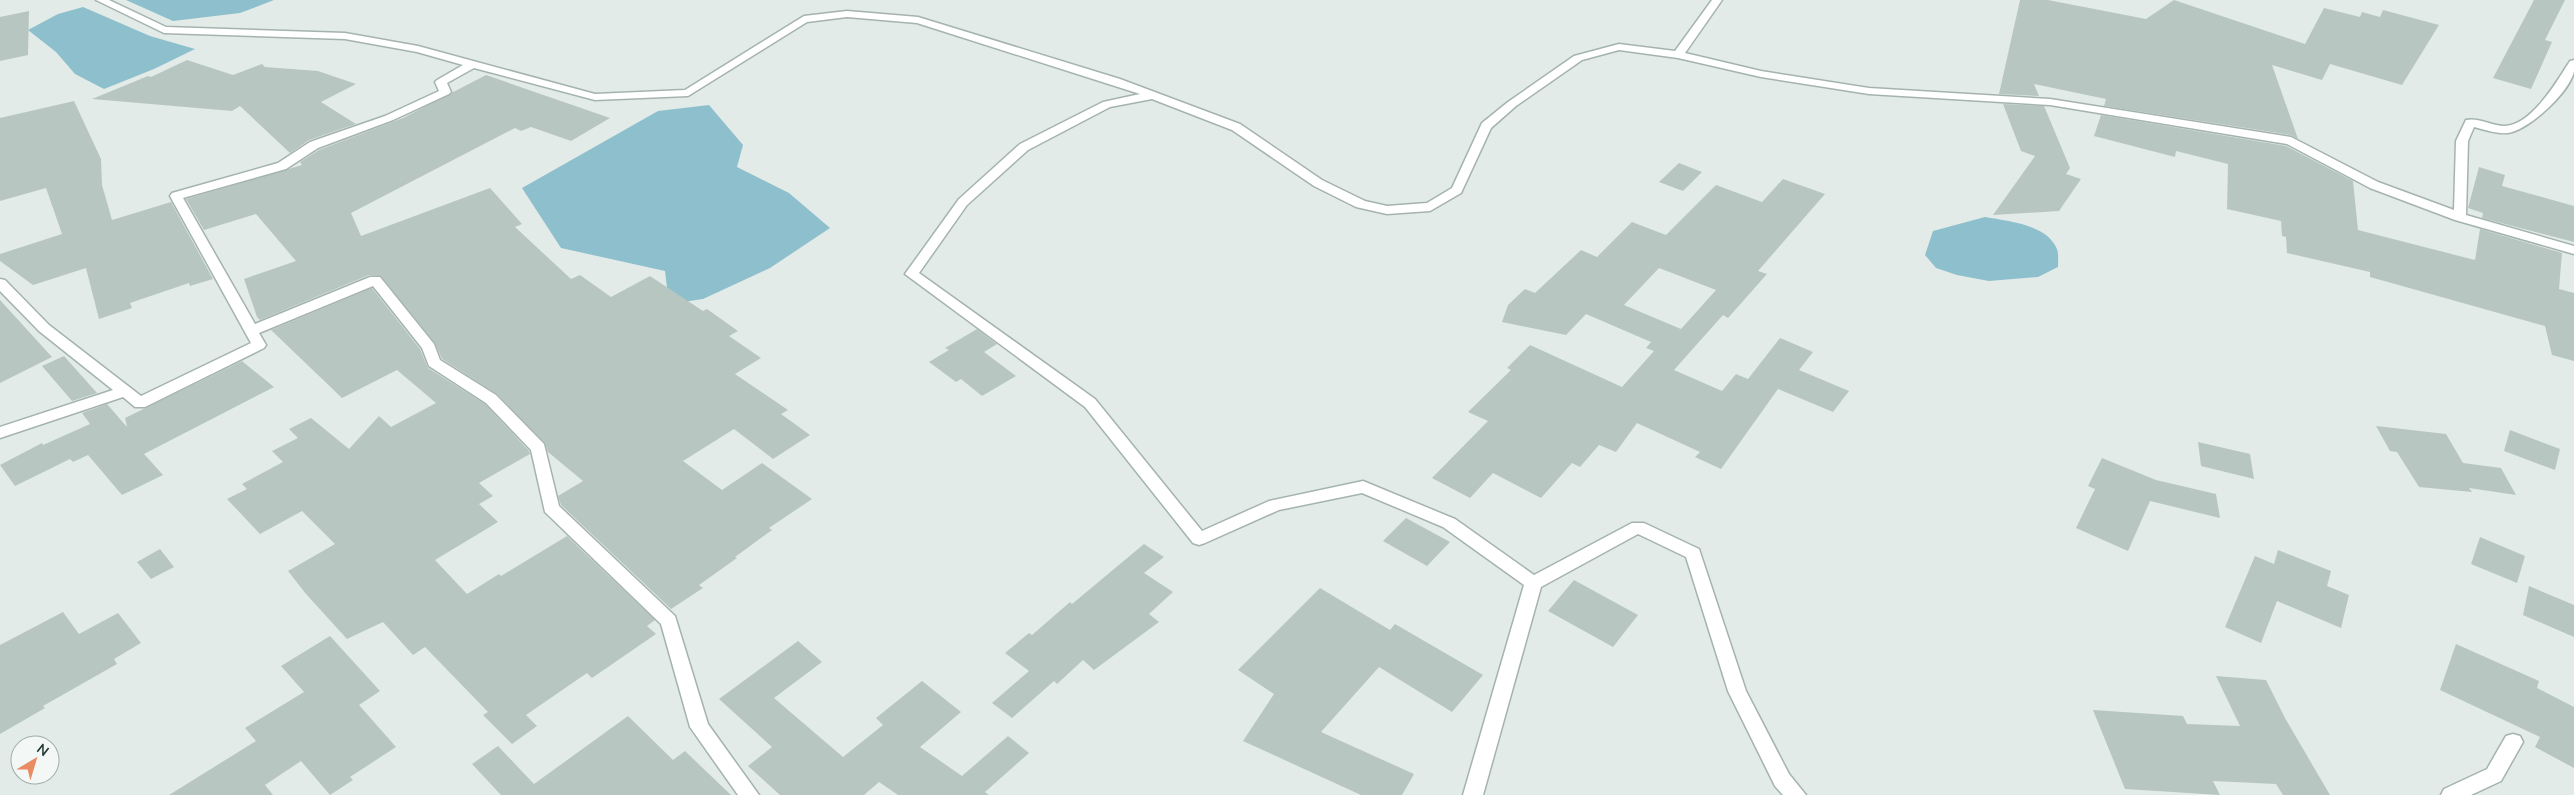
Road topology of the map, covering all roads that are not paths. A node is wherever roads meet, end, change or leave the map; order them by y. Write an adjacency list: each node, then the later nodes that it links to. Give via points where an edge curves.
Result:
1 (101, 0): 5 (street, via 164,30 345,36 418,49)
2 (1717, 0): 3 (street)
3 (1678, 55): 6 (street, via 1620,47 1578,58 1486,126 1457,190 1430,207 1387,210 1361,204 1318,183 1236,127); 7 (street, via 1762,74 1869,92 2050,102 2291,141 2374,185)
4 (2574, 63): 7 (street, via 2559,90 2521,125 2507,129 2470,123 2462,141)
5 (471, 65): 6 (street, via 594,97 688,93 804,19 847,14 918,20); 10 (street, via 441,82 446,92 389,118 314,145 282,166 176,196)
6 (1153, 95): 13 (street, via 1107,104 1024,147 963,202 912,274 1090,403 1199,539 1275,505 1363,487 1449,523)
7 (2460, 216): 8 (street)
8 (2574, 250)
9 (0, 283): 11 (street, via 44,328)
10 (252, 331): 11 (street, via 259,345 140,403); 15 (street, via 375,280 429,347 434,363 491,399 538,448 551,508 669,621 699,727)
11 (125, 391): 12 (street)
12 (0, 433)
13 (1532, 583): 16 (street); 17 (street, via 1638,527 1693,553 1737,691 1782,780)
14 (2514, 742): 18 (street, via 2494,775)
15 (749, 795)
16 (1473, 795)
17 (1796, 795)
18 (2451, 795)

